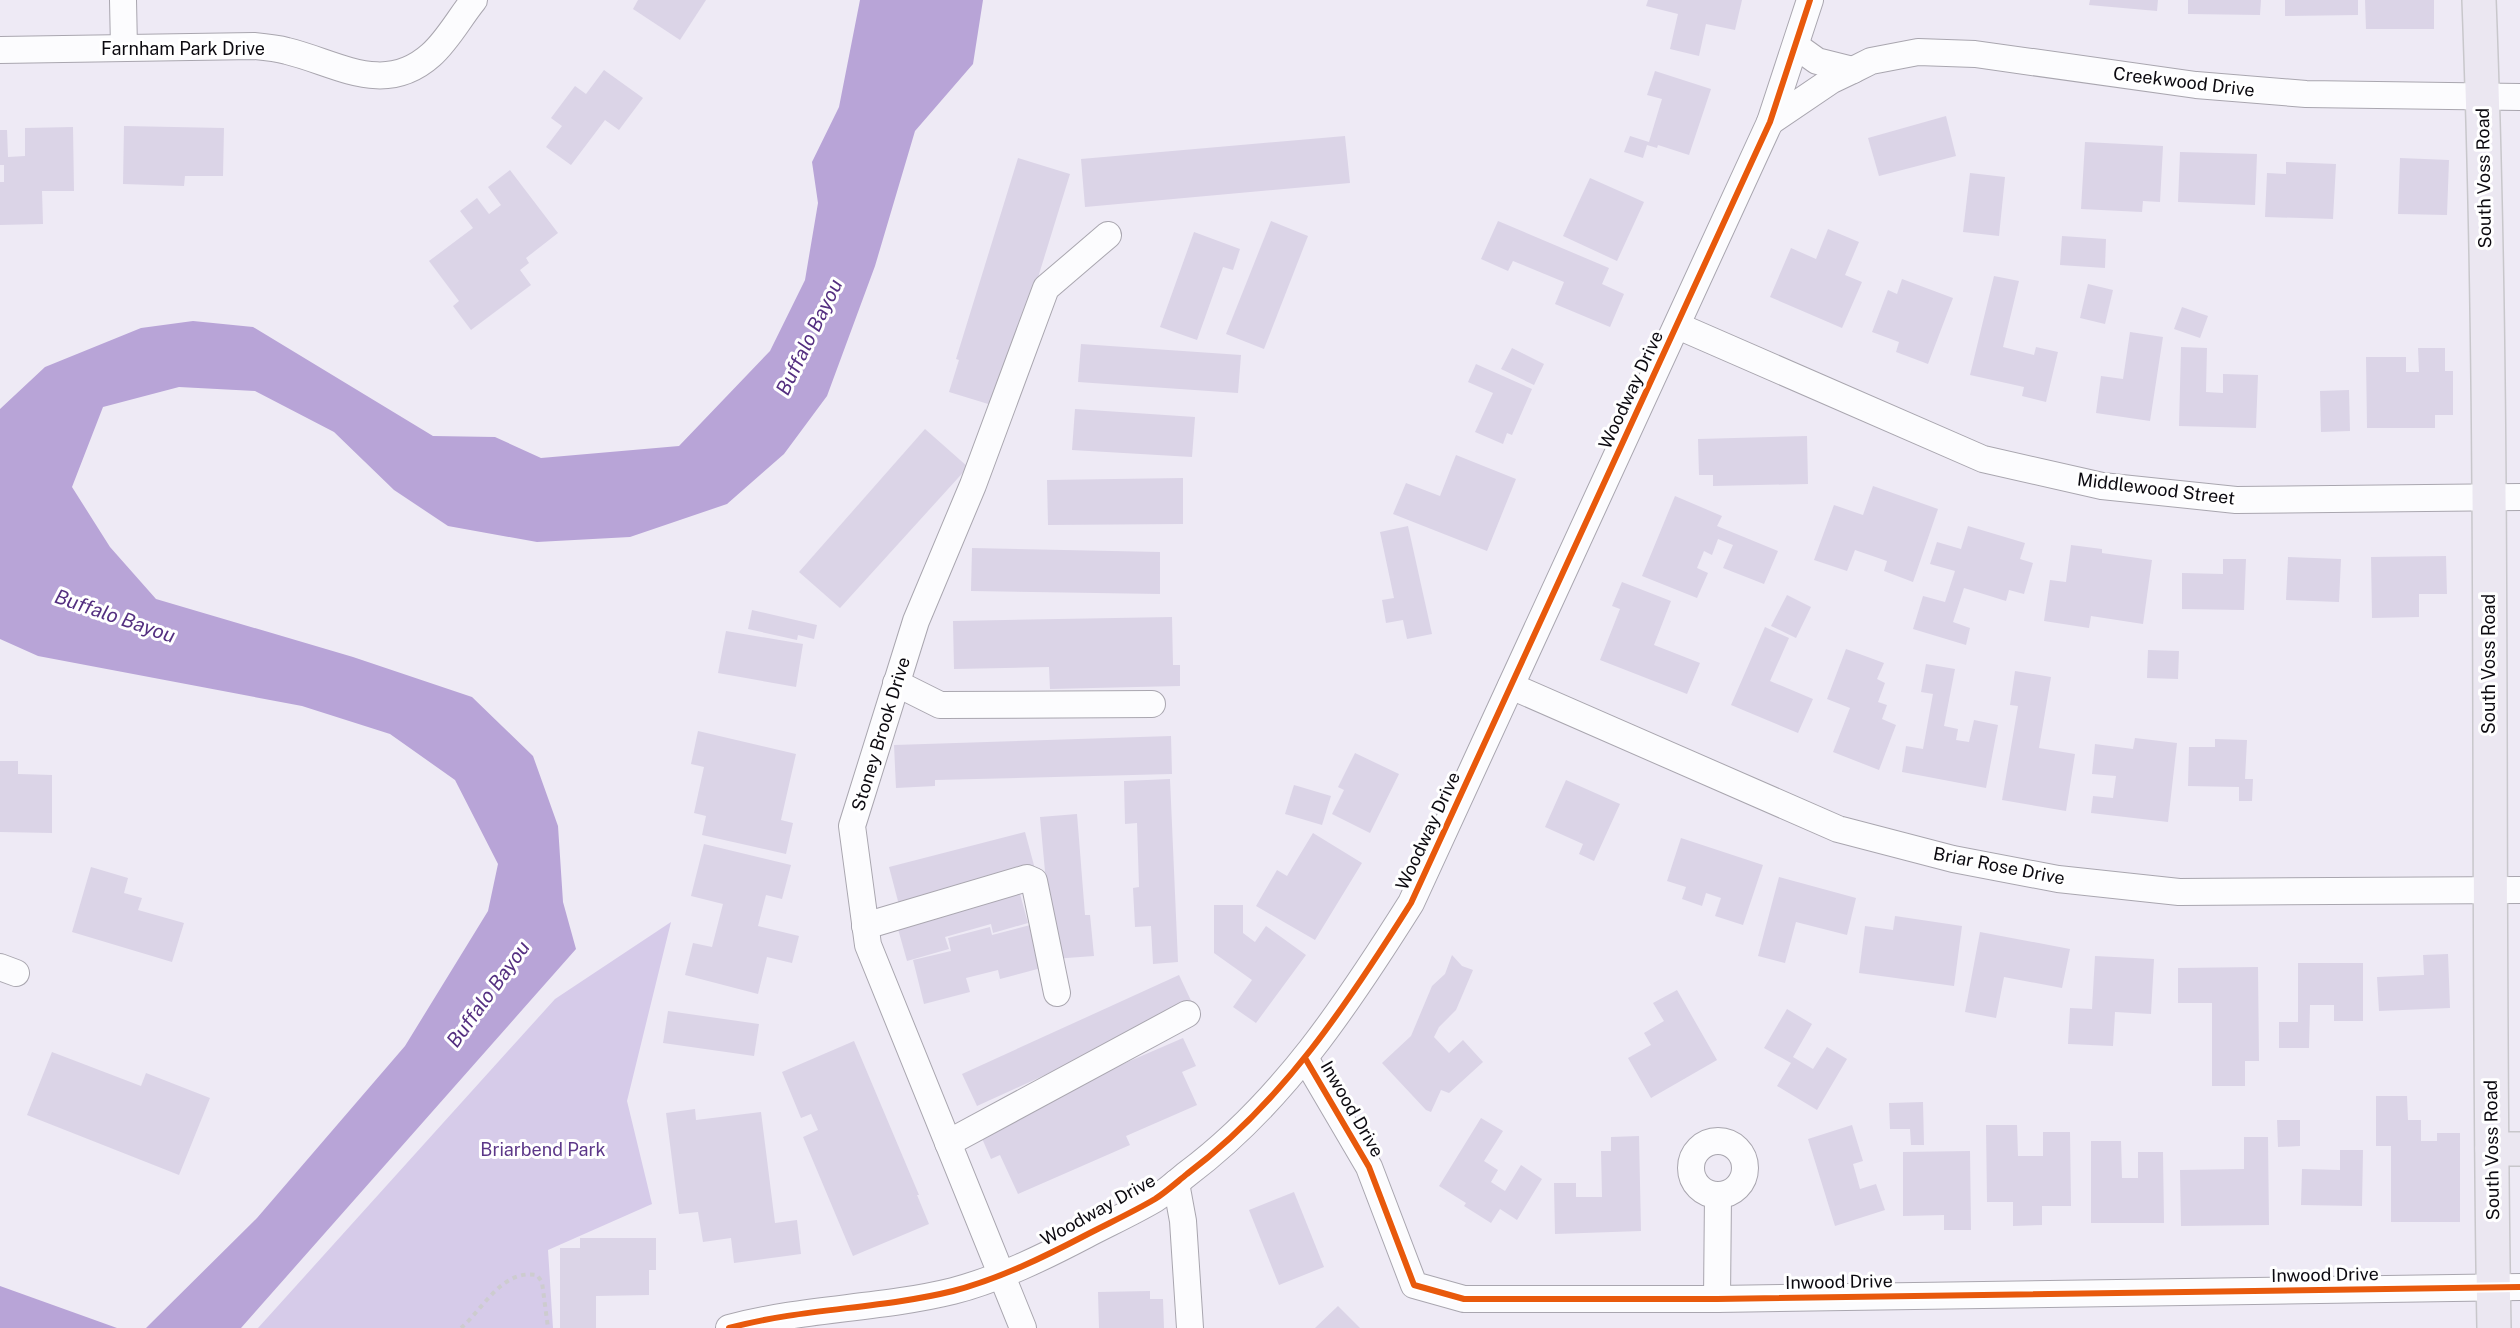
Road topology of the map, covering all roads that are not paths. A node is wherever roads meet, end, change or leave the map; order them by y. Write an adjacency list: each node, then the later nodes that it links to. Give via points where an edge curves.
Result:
1 (123, 0): 6 (street)
2 (474, 0): 6 (street, Farnham Park Drive, via 432,55 409,70 387,75 362,75 285,50 254,46)
3 (1810, 0): 5 (street, Woodway Drive)
4 (2479, 0): 9 (main road, South Voss Road)
5 (1796, 46): 8 (street, via 1817,61); 11 (street, Woodway Drive)
6 (124, 48): 7 (street, Farnham Park Drive)
7 (0, 50)
8 (1853, 70): 9 (street, Creekwood Drive, via 1871,61 1918,52 1975,54 2196,86 2306,94); 11 (street, Creekwood Drive)
9 (2482, 96): 10 (street, Creekwood Drive); 14 (main road, South Voss Road)
10 (2520, 97)
11 (1770, 122): 13 (street, Woodway Drive)
12 (1108, 235): 15 (street, Stoney Brook Drive, via 1046,288 973,485 916,621)
13 (1678, 326): 14 (street, Middlewood Street, via 1983,459 2102,486 2236,500); 16 (street, Woodway Drive)
14 (2505, 497): 18 (main road, South Voss Road)
15 (897, 683): 17 (street, via 940,705); 19 (street, Stoney Brook Drive, via 852,826)
16 (1511, 686): 18 (street, Briar Rose Drive, via 1838,829 1953,859 2058,879 2179,892); 22 (street, Woodway Drive, via 1411,903 1358,987)
17 (1152, 704)
18 (2505, 891): 24 (main road, South Voss Road)
19 (865, 926): 20 (street, via 1027,878 1034,881); 23 (street, Stoney Brook Drive, via 868,945)
20 (1057, 993)
21 (1187, 1014): 23 (street)
22 (1305, 1058): 25 (street, Woodway Drive, via 1257,1115); 29 (street, Inwood Drive, via 1369,1167 1414,1285 1464,1299)
23 (948, 1143): 27 (street, Stoney Brook Drive)
24 (2506, 1149): 28 (main road, South Voss Road)
25 (1176, 1183): 27 (street, Woodway Drive, via 1049,1254); 32 (street, via 1184,1221)
26 (1718, 1195): 29 (street)
27 (1002, 1274): 30 (street, Woodway Drive, via 953,1291 831,1308); 31 (street, Stoney Brook Drive)
28 (2506, 1287): 29 (street, Inwood Drive); 33 (main road, South Voss Road)
29 (1718, 1299)
30 (729, 1328)
31 (1023, 1328)
32 (1190, 1328)
33 (2494, 1328)

